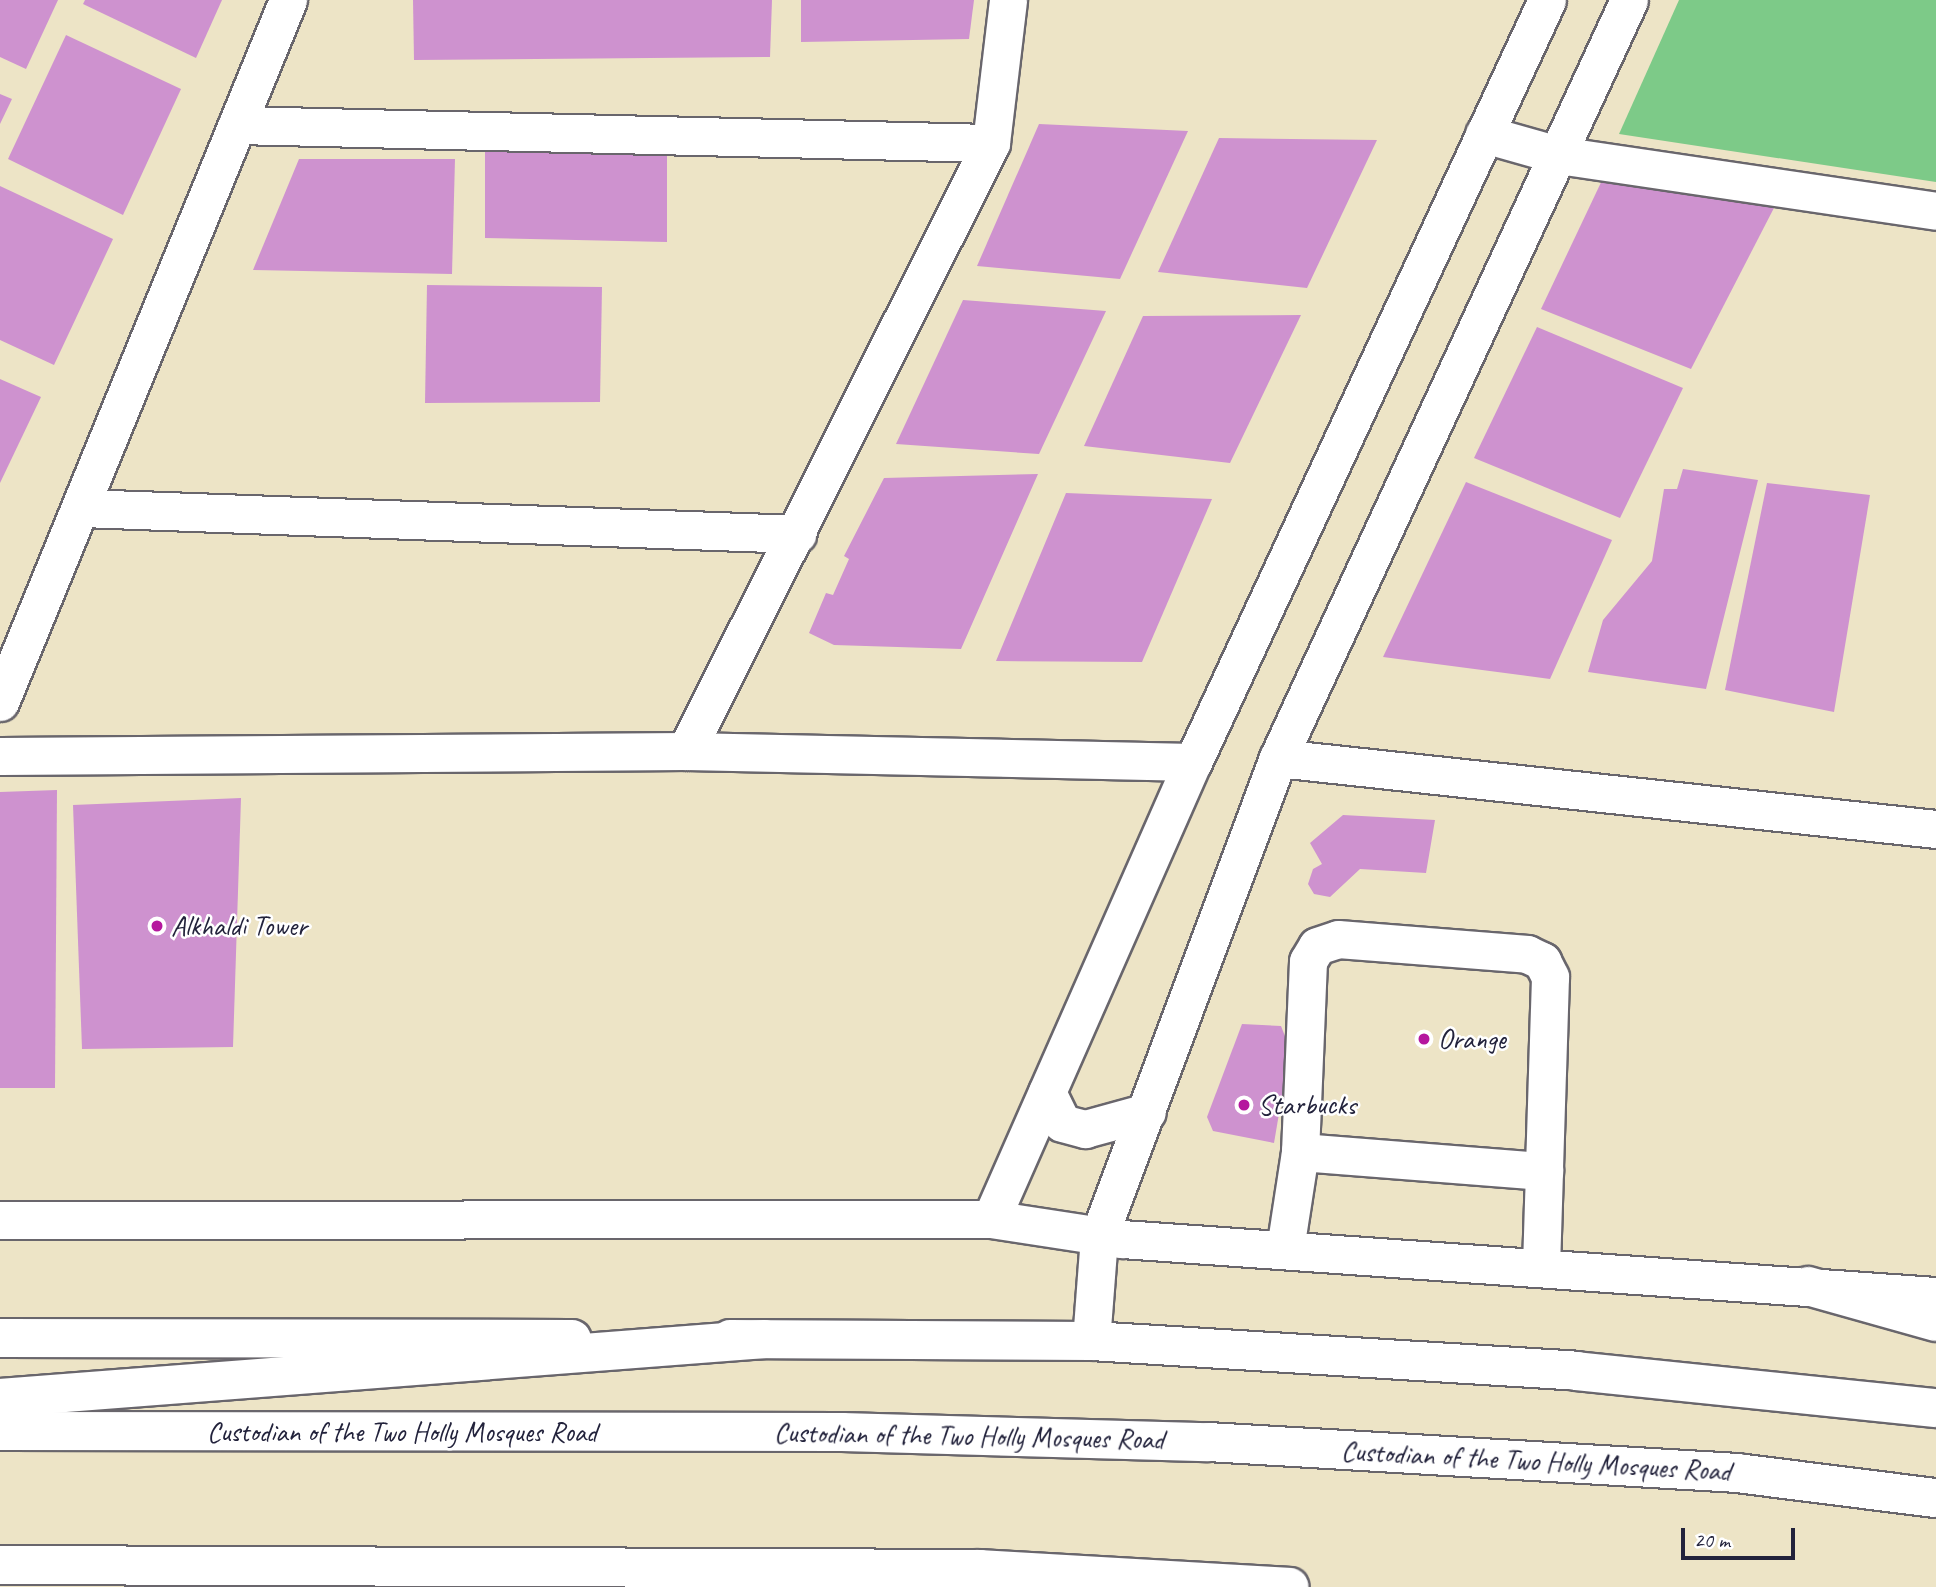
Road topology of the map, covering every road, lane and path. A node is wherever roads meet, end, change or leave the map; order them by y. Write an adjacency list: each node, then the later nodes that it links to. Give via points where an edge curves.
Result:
1 (288, 0): 5 (street)
2 (1008, 0): 7 (street)
3 (1547, 0): 6 (street)
4 (1629, 0): 8 (street)
5 (237, 125): 7 (street); 10 (street)
6 (1484, 134): 8 (street); 16 (street)
7 (991, 143): 11 (street)
8 (1559, 155): 9 (street); 15 (street)
9 (1936, 211)
10 (82, 508): 11 (street); 12 (street)
11 (798, 534): 13 (street)
12 (0, 702)
13 (686, 751): 14 (street); 16 (street)
14 (0, 755)
15 (1278, 758): 17 (street); 19 (street)
16 (1193, 762): 18 (street)
17 (1936, 829)
18 (1047, 1092): 19 (street, via 1062,1123 1085,1129); 22 (street)
19 (1147, 1112): 24 (street)
20 (1300, 1152): 21 (street); 21 (street, via 1308,961 1317,946 1338,939 1527,954 1542,961 1550,976); 25 (street)
21 (1544, 1171): 26 (street)
22 (991, 1219): 23 (street); 24 (street)
23 (0, 1220)
24 (1099, 1236): 25 (street); 32 (street)
25 (1285, 1249): 26 (street)
26 (1541, 1266): 27 (street)
27 (1808, 1286): 28 (street); 29 (main road)
28 (1936, 1296)
29 (1936, 1322)
30 (0, 1338): 31 (main road)
31 (765, 1339): 32 (main road); 33 (main road)
32 (1091, 1341): 34 (main road, via 1576,1371)
33 (0, 1398)
34 (1936, 1408)
35 (0, 1431): 36 (main road, Custodian of the Two Holly Mosques Road, via 842,1432 1208,1442 1737,1473)
36 (1936, 1498)
37 (0, 1565): 38 (main road, via 980,1569)
38 (1289, 1587)

